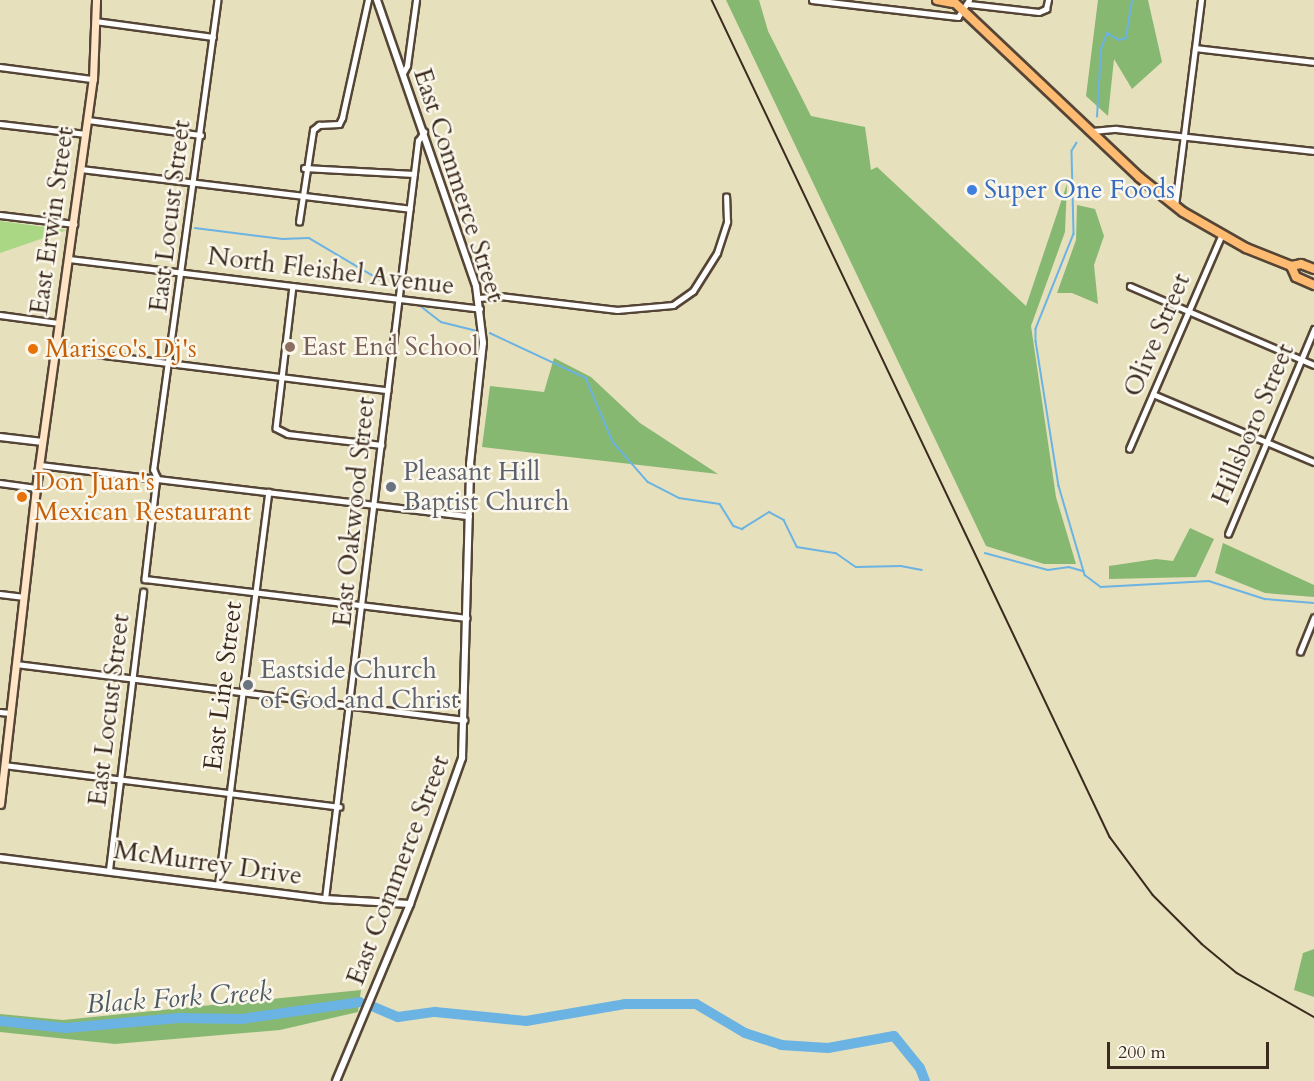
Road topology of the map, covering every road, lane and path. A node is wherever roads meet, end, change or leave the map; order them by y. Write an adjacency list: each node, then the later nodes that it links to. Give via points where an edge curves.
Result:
1 (96, 0): 14 (main road, East Erwin Street)
2 (218, 0): 15 (street, East Locust Street)
3 (368, 0): 29 (street, via 342,118 339,124 319,125 313,130)
4 (377, 0): 19 (street, East Commerce Street)
5 (416, 0): 19 (street)
6 (812, 0): 10 (street)
7 (938, 0): 11 (main road)
8 (1048, 0): 12 (street, via 1044,10)
9 (1201, 0): 16 (street)
10 (828, 1): 13 (street, via 958,17)
11 (952, 1): 13 (main road)
12 (969, 2): 13 (street)
13 (962, 12): 23 (main road)
14 (95, 21): 15 (street); 20 (main road, East Erwin Street)
15 (213, 37): 26 (street, East Locust Street)
16 (1196, 48): 17 (street); 27 (street)
17 (1314, 62)
18 (0, 67): 20 (street)
19 (403, 74): 24 (street, East Commerce Street)
20 (93, 79): 21 (main road, East Erwin Street)
21 (88, 120): 25 (main road, East Erwin Street); 26 (street)
22 (0, 124): 25 (street)
23 (1092, 131): 27 (street, via 1116,129); 35 (main road)
24 (424, 132): 31 (street, East Oakwood Street, via 418,141); 48 (street, East Commerce Street)
25 (85, 134): 30 (main road, East Erwin Street)
26 (201, 135): 32 (street, East Locust Street)
27 (1184, 136): 28 (street); 35 (street)
28 (1314, 151)
29 (304, 168): 31 (street); 33 (street)
30 (81, 169): 32 (street); 39 (main road, East Erwin Street)
31 (414, 174): 36 (street, East Oakwood Street)
32 (194, 183): 33 (street); 44 (street, East Locust Street)
33 (302, 196): 36 (street); 38 (street)
34 (726, 197): 48 (street, via 727,222 717,253 693,291 673,305 617,310 500,296)
35 (1175, 206): 40 (main road)
36 (410, 209): 49 (street, East Oakwood Street)
37 (0, 215): 39 (street)
38 (299, 222)
39 (74, 224): 41 (main road, East Erwin Street)
40 (1221, 236): 42 (main road); 51 (street, Olive Street)
41 (69, 259): 44 (street, North Fleishel Avenue); 53 (main road, East Erwin Street)
42 (1291, 266): 43 (main road, via 1301,264); 45 (main road, via 1296,277)
43 (1314, 269)
44 (183, 273): 46 (street, North Fleishel Avenue); 57 (street, East Locust Street)
45 (1314, 285)
46 (293, 286): 49 (street, North Fleishel Avenue); 59 (street)
47 (1130, 286): 51 (street)
48 (479, 298): 50 (street, East Commerce Street)
49 (398, 300): 50 (street, North Fleishel Avenue); 60 (street, East Oakwood Street)
50 (481, 309): 74 (street, East Commerce Street, via 483,343 471,450)
51 (1188, 311): 56 (street); 61 (street, Olive Street)
52 (0, 315): 53 (street)
53 (59, 323): 55 (main road, East Erwin Street)
54 (1314, 329): 56 (street, Hillsboro Street)
55 (56, 349): 57 (street); 63 (main road, East Erwin Street)
56 (1302, 360): 58 (street); 64 (street, Hillsboro Street)
57 (171, 363): 59 (street); 69 (street, East Locust Street, via 154,470)
58 (1314, 365)
59 (280, 378): 60 (street); 65 (street, via 276,428 288,434)
60 (387, 390): 65 (street, East Oakwood Street)
61 (1153, 394): 64 (street); 66 (street, Olive Street)
62 (0, 437): 63 (street)
63 (43, 442): 68 (main road, East Erwin Street)
64 (1268, 442): 67 (street); 75 (street, Hillsboro Street)
65 (381, 445): 73 (street, East Oakwood Street)
66 (1129, 449)
67 (1314, 462)
68 (40, 465): 69 (street); 71 (main road, East Erwin Street)
69 (157, 477): 72 (street); 77 (street, East Locust Street, via 145,579)
70 (0, 483): 71 (street)
71 (36, 488): 79 (main road, East Erwin Street)
72 (268, 492): 73 (street); 77 (street, East Line Street)
73 (374, 505): 74 (street); 80 (street, East Oakwood Street)
74 (469, 516): 81 (street, East Commerce Street)
75 (1228, 534)
76 (143, 591): 85 (street, East Locust Street)
77 (255, 593): 80 (street); 86 (street, East Line Street)
78 (0, 594): 79 (street)
79 (24, 597): 84 (main road, East Erwin Street)
80 (363, 607): 81 (street); 87 (street, East Oakwood Street)
81 (467, 618): 90 (street, East Commerce Street)
82 (1313, 619): 83 (street)
83 (1300, 652)
84 (16, 664): 85 (street); 89 (main road, East Erwin Street)
85 (132, 679): 86 (street); 92 (street, East Locust Street)
86 (242, 693): 87 (street); 93 (street, East Line Street)
87 (351, 706): 90 (street); 95 (street, East Oakwood Street)
88 (0, 712): 89 (street)
89 (10, 713): 91 (main road, East Erwin Street)
90 (465, 720): 100 (street, East Commerce Street, via 460,771)
91 (4, 765): 92 (street); 94 (main road, East Erwin Street)
92 (121, 780): 93 (street); 97 (street, East Locust Street)
93 (230, 794): 95 (street); 98 (street, East Line Street)
94 (0, 804)
95 (339, 807): 99 (street, East Oakwood Street)
96 (0, 858): 97 (street, McMurrey Drive)
97 (109, 870): 98 (street, McMurrey Drive)
98 (218, 885): 99 (street, McMurrey Drive)
99 (325, 898): 100 (street, McMurrey Drive)
100 (410, 904): 101 (street, East Commerce Street)
101 (336, 1081)

